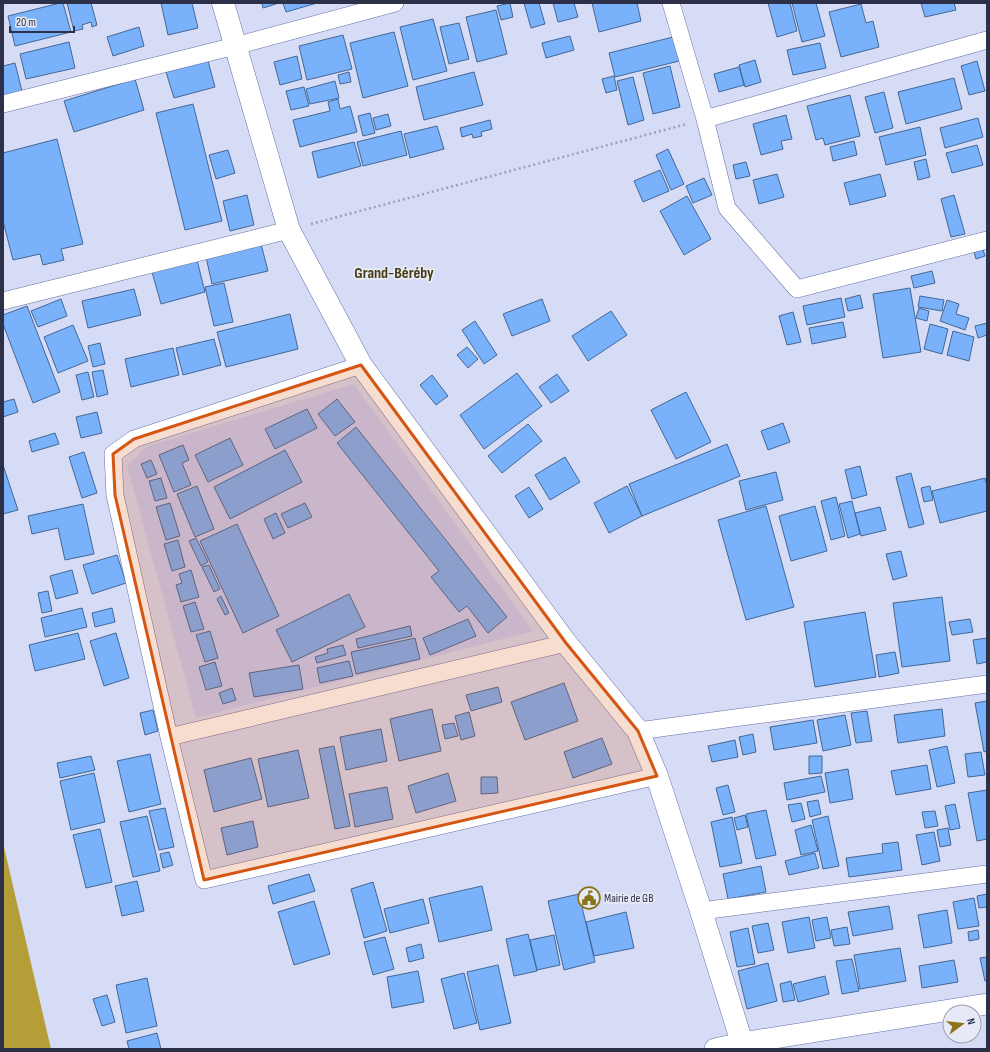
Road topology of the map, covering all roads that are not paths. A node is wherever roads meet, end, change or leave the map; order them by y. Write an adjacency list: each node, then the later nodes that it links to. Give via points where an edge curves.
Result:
1 (223, 3): 5 (main road)
2 (395, 3): 5 (street)
3 (671, 3): 7 (street)
4 (987, 40): 7 (street)
5 (235, 46): 6 (street); 8 (main road)
6 (3, 104)
7 (705, 119): 9 (street, via 727,208 797,290)
8 (289, 230): 10 (street); 11 (main road)
9 (987, 240)
10 (3, 301)
11 (361, 365): 12 (main road); 15 (street, via 134,439 113,454 115,495)
12 (566, 643): 14 (main road); 15 (street)
13 (987, 684): 14 (street)
14 (638, 732): 16 (main road)
15 (169, 738): 16 (street, via 204,880)
16 (657, 776): 18 (main road)
17 (987, 874): 18 (street)
18 (701, 911): 20 (main road)
19 (987, 1004): 20 (street)
20 (742, 1043): 21 (street)
21 (715, 1049)

